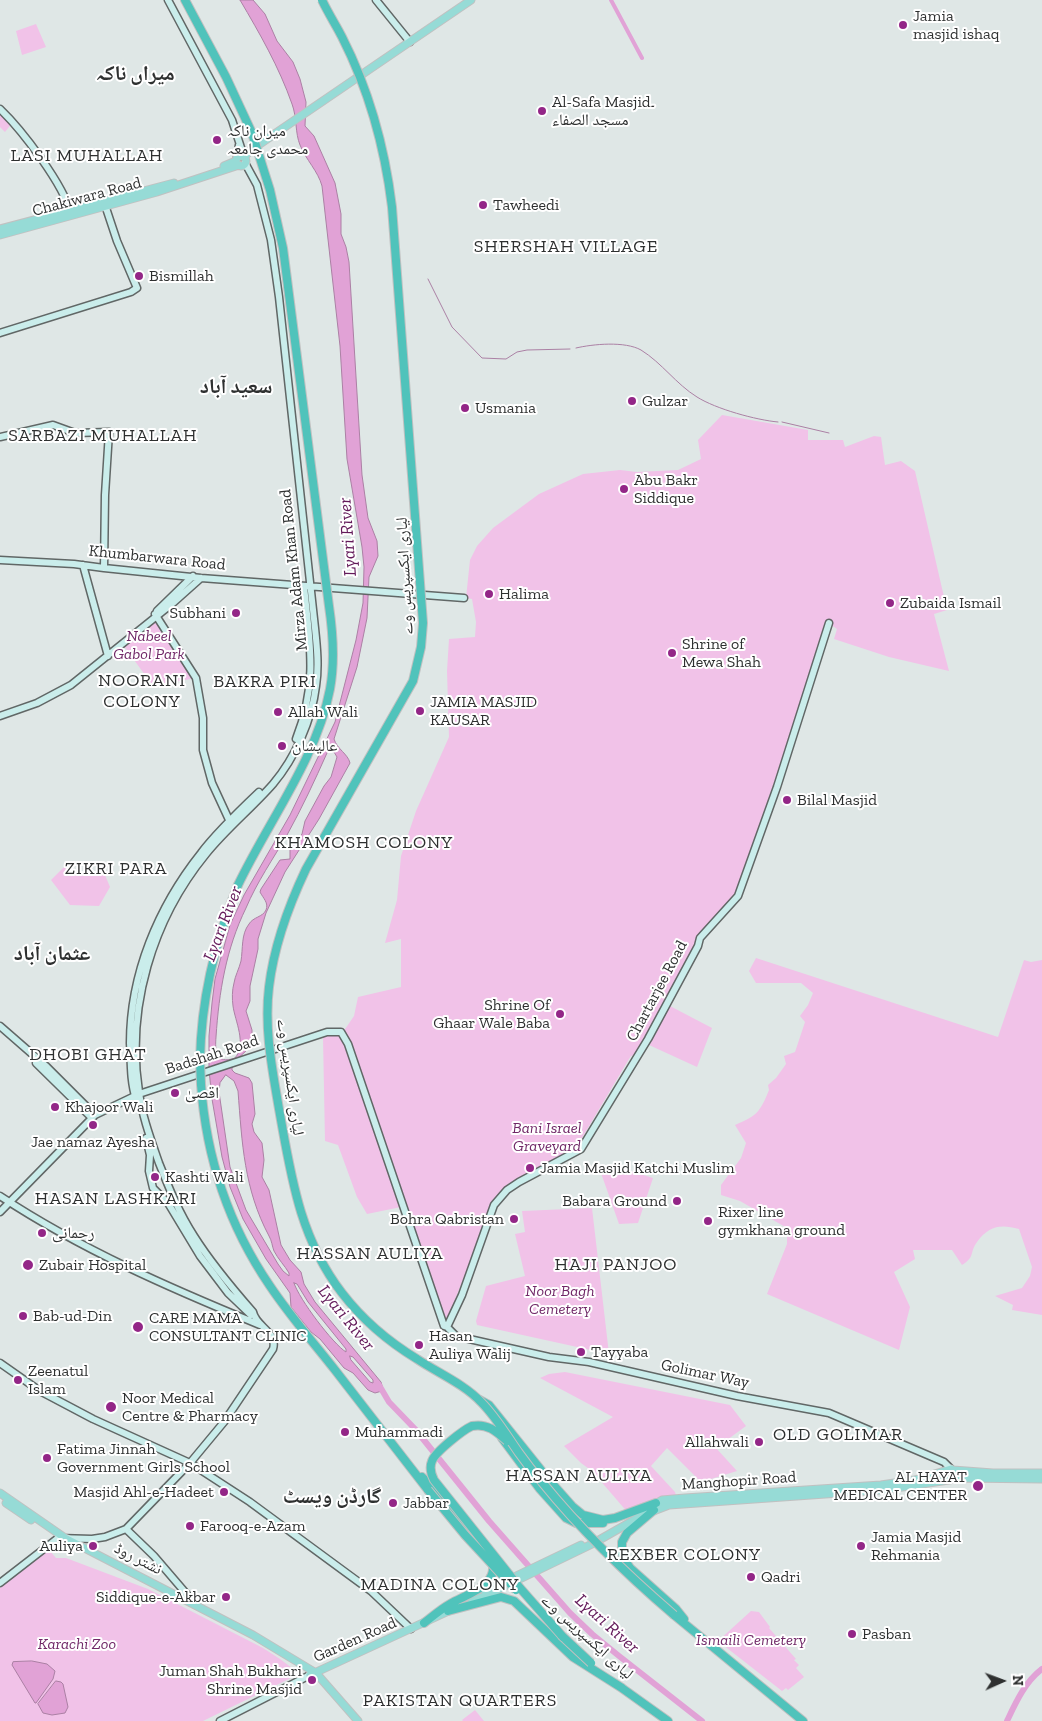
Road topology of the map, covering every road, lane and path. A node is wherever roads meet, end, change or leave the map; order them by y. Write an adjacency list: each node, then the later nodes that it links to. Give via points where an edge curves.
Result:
1 (168, 0): 8 (main road, Mirza Adam Khan Road, via 232,120)
2 (185, 0): 43 (highway, لیاری ایکسپریس وے, bridge, via 247,122 264,167 276,213 287,272 333,647 330,688 317,734 234,895 212,964 204,1001 200,1061 204,1118 228,1209 268,1285)
3 (322, 0): 39 (highway, لیاری ایکسپریس وے, bridge, via 343,38 366,93 388,177 423,623 413,681 292,898 273,960 268,996 268,1040 293,1189 320,1259 342,1293 369,1322 415,1358)
4 (376, 0): 6 (main road)
5 (471, 0): 6 (main road, Chakiwara Road)
6 (410, 42): 8 (main road, Chakiwara Road)
7 (0, 109): 10 (main road, via 22,133 58,185)
8 (241, 160): 9 (main road, Chakiwara Road, via 178,186); 20 (main road, Mirza Adam Khan Road, via 257,185 271,240)
9 (105, 203): 10 (main road, Chakiwara Road); 13 (main road, via 137,288)
10 (71, 213): 11 (main road, Chakiwara Road); 12 (main road, Chakiwara Road)
11 (0, 229)
12 (0, 235)
13 (0, 333)
14 (0, 437): 17 (main road, via 53,425 75,433 109,432)
15 (0, 560): 16 (main road, Khumbarwara Road)
16 (84, 565): 17 (main road, Khumbarwara Road); 24 (main road)
17 (104, 568): 18 (main road, Khumbarwara Road)
18 (193, 576): 19 (main road, Khumbarwara Road); 22 (main road)
19 (201, 578): 20 (main road, Khumbarwara Road); 22 (main road)
20 (308, 586): 21 (main road, Khumbarwara Road); 27 (main road, Mirza Adam Khan Road, via 312,665 304,718 295,741 276,772); 30 (main road, Mirza Adam Khan Road, via 317,665 310,714 297,747 278,777 207,853 186,882 164,923 149,959 136,1018)
21 (464, 598)
22 (156, 614): 24 (main road); 27 (main road, via 196,678 203,718 203,750 212,783)
23 (829, 623): 37 (main road, Chartarjee Road, via 777,787 738,896 700,938 648,1039 582,1148 519,1182 494,1205)
24 (107, 654): 25 (main road, via 56,690); 26 (main road, via 62,691)
25 (0, 712)
26 (0, 716)
27 (230, 822): 30 (main road, Mirza Adam Khan Road, via 201,852 179,884 164,908 149,944 130,1020 131,1070)
28 (0, 1026): 31 (main road, via 47,1067)
29 (0, 1031): 31 (main road)
30 (137, 1095): 31 (main road, Badshah Road); 35 (main road, Mirza Adam Khan Road, via 155,1151 182,1214 223,1278); 35 (main road, Mirza Adam Khan Road, via 150,1151 149,1171 154,1188 168,1203 200,1256 228,1293); 37 (main road, Badshah Road, via 327,1032 341,1032 348,1044 444,1326)
31 (93, 1116): 33 (main road, Badshah Road)
32 (0, 1196): 33 (main road)
33 (11, 1203): 34 (main road, Badshah Road); 36 (main road, via 108,1259)
34 (0, 1212)
35 (253, 1315): 36 (main road, Mirza Adam Khan Road)
36 (261, 1326): 44 (main road, Mirza Adam Khan Road, via 273,1337 273,1349 224,1422)
37 (447, 1327): 45 (main road, Golimar Way, via 456,1336 549,1357 589,1362 830,1413 944,1462)
38 (0, 1363): 44 (main road, via 40,1391 92,1419)
39 (480, 1400): 41 (highway, لیاری ایکسپریس وے, bridge); 53 (highway, via 489,1405 549,1480 583,1515 603,1520)
40 (496, 1430): 41 (highway, bridge); 42 (highway, bridge, via 484,1425 472,1426); 53 (highway, bridge, via 566,1518 576,1523 598,1524)
41 (520, 1455): 60 (highway, لیاری ایکسپریس وے, bridge, via 587,1533 637,1583)
42 (434, 1456): 49 (highway, bridge, via 428,1468); 62 (highway, bridge, via 430,1468 434,1480)
43 (406, 1462): 49 (highway); 62 (highway, لیاری ایکسپریس وے, bridge, via 464,1535)
44 (190, 1463): 54 (main road); 61 (main road, via 250,1502 371,1590)
45 (951, 1469): 46 (main road, Manghopir Road, via 993,1474); 48 (main road); 52 (main road, Manghopir Road, via 915,1480 881,1485 662,1500)
46 (1042, 1473)
47 (1042, 1478): 48 (main road, Manghopir Road)
48 (952, 1479): 52 (main road, Manghopir Road, via 882,1490)
49 (431, 1485): 59 (highway, via 490,1556 493,1567 490,1578 482,1587 448,1604)
50 (0, 1493): 55 (main road, نشتر روڈ)
51 (0, 1499): 55 (main road, نشتر روڈ)
52 (655, 1507): 53 (highway); 58 (main road, Manghopir Road, via 591,1542); 60 (highway, via 626,1532 622,1542 624,1559)
53 (635, 1511)
54 (126, 1529): 55 (main road, via 92,1540); 57 (main road)
55 (62, 1538): 56 (main road); 57 (main road, نشتر روڈ); 63 (main road, نشتر روڈ, via 212,1616)
56 (0, 1583)
57 (196, 1605): 63 (main road, نشتر روڈ, via 253,1634)
58 (448, 1611): 59 (main road, Manghopir Road); 64 (highway, via 501,1597 509,1598 573,1657)
59 (424, 1623): 61 (main road, Manghopir Road)
60 (691, 1628): 69 (highway, لیاری ایکسپریس وے)
61 (411, 1629): 63 (main road, Garden Road)
62 (563, 1637): 64 (highway, لیاری ایکسپریس وے, bridge)
63 (313, 1674): 65 (main road); 66 (main road, نشتر روڈ); 67 (main road, نشتر روڈ)
64 (622, 1688): 68 (highway, لیاری ایکسپریس وے)
65 (220, 1721)
66 (353, 1721)
67 (358, 1721)
68 (668, 1721)
69 (803, 1721)

